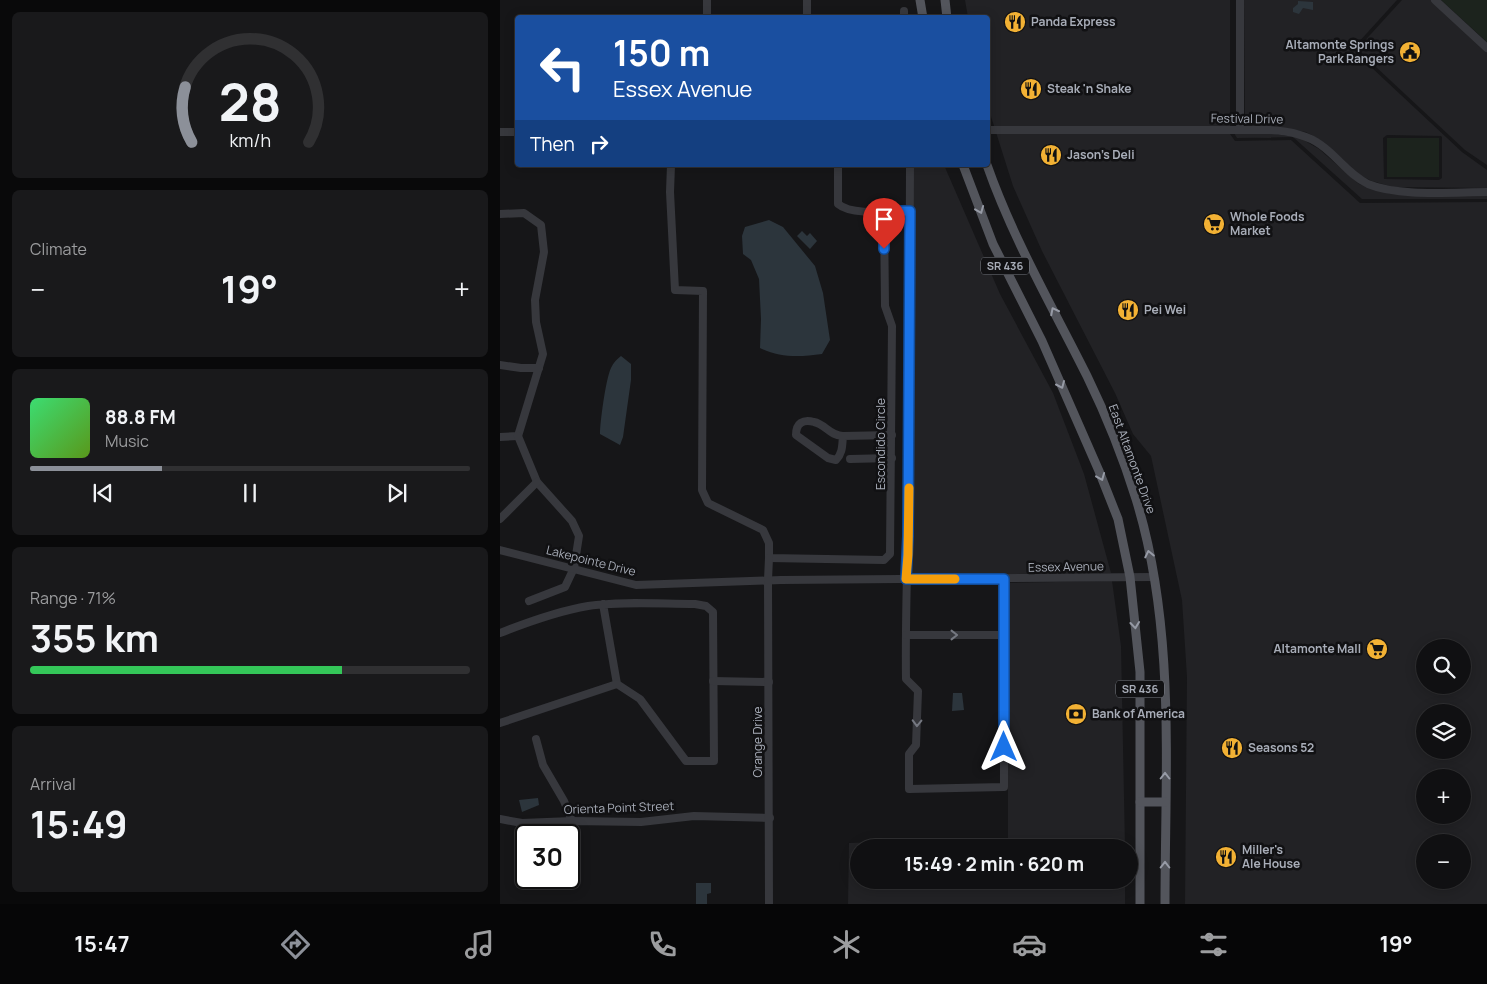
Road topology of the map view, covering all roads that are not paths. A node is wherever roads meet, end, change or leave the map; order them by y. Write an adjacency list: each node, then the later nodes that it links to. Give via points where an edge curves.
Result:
1 (707, 0): 7 (street)
2 (807, 0): 8 (street)
3 (920, 0): 9 (main road)
4 (945, 0): 10 (main road)
5 (1240, 0): 13 (street)
6 (1436, 0): 11 (street)
7 (707, 15)
8 (807, 15)
9 (922, 15)
10 (947, 15)
11 (1487, 48)
12 (990, 130): 13 (street, Festival Drive)
13 (1240, 130): 21 (street, Festival Drive, via 1301,134 1322,146 1359,179 1392,191)
14 (500, 132): 15 (street)
15 (515, 132)
16 (671, 167): 36 (street, via 675,290 703,291 702,490 708,503 763,530)
17 (838, 167): 22 (street, via 838,204 842,209)
18 (910, 167): 23 (street)
19 (964, 167): 38 (main road, SR 436, one-way to 38, via 993,244 1042,341 1099,471 1118,520)
20 (988, 167): 39 (main road, East Altamonte Drive / SR 436, one-way to 20, via 1135,498 1115,444 1088,378 999,200)
21 (1487, 192)
22 (884, 211): 23 (street); 27 (street, Escondido Circle, via 885,306 892,326)
23 (910, 211): 40 (street)
24 (500, 214): 26 (street, via 524,213 541,225 544,252 535,300 543,354)
25 (500, 365): 26 (street)
26 (539, 368): 28 (street)
27 (892, 435): 29 (street); 31 (street, Escondido Circle)
28 (518, 436): 30 (street); 33 (street)
29 (843, 436): 29 (street, via 815,422 797,425 796,435 828,458 836,460 840,456)
30 (500, 437)
31 (892, 458): 32 (street); 36 (street, Escondido Circle, via 890,554 884,560)
32 (850, 459)
33 (537, 482): 34 (street); 37 (street, via 572,520 579,536)
34 (500, 520)
35 (500, 550): 37 (street, Lakepointe Drive)
36 (769, 558): 42 (street)
37 (574, 568): 42 (street, Lakepointe Drive, via 636,585); 43 (street, via 565,587)
38 (1130, 576): 39 (street, Essex Avenue); 41 (street, Essex Avenue); 53 (main road, SR 436, one-way to 53, via 1140,672)
39 (1154, 577): 54 (main road, East Altamonte Drive / SR 436, one-way to 39, via 1165,692)
40 (906, 579): 41 (street, Essex Avenue); 42 (street, Essex Avenue); 47 (street)
41 (1004, 579): 46 (street)
42 (768, 580): 49 (street, Orange Drive)
43 (529, 601)
44 (603, 604): 45 (street, via 527,622); 48 (street, via 706,606 712,612); 50 (street)
45 (500, 633)
46 (1004, 634): 47 (street, one-way to 46); 47 (street, one-way to 46, via 906,679 918,690 916,745 909,754 909,789 1004,788)
47 (906, 635)
48 (713, 681): 49 (street); 50 (street, via 714,761 686,761 640,699)
49 (769, 682): 55 (street, Orange Drive)
50 (617, 684): 51 (street)
51 (500, 722)
52 (536, 739): 57 (street, via 543,765)
53 (1140, 802): 54 (main road); 59 (main road, SR 436)
54 (1165, 802): 60 (main road, East Altamonte Drive / SR 436, one-way to 54)
55 (770, 818): 57 (street, Orienta Point Street, via 694,816 641,822); 58 (street, Orange Drive)
56 (500, 820): 57 (street, Orienta Point Street, via 522,823)
57 (572, 821)
58 (769, 904)
59 (1140, 904)
60 (1165, 904)

